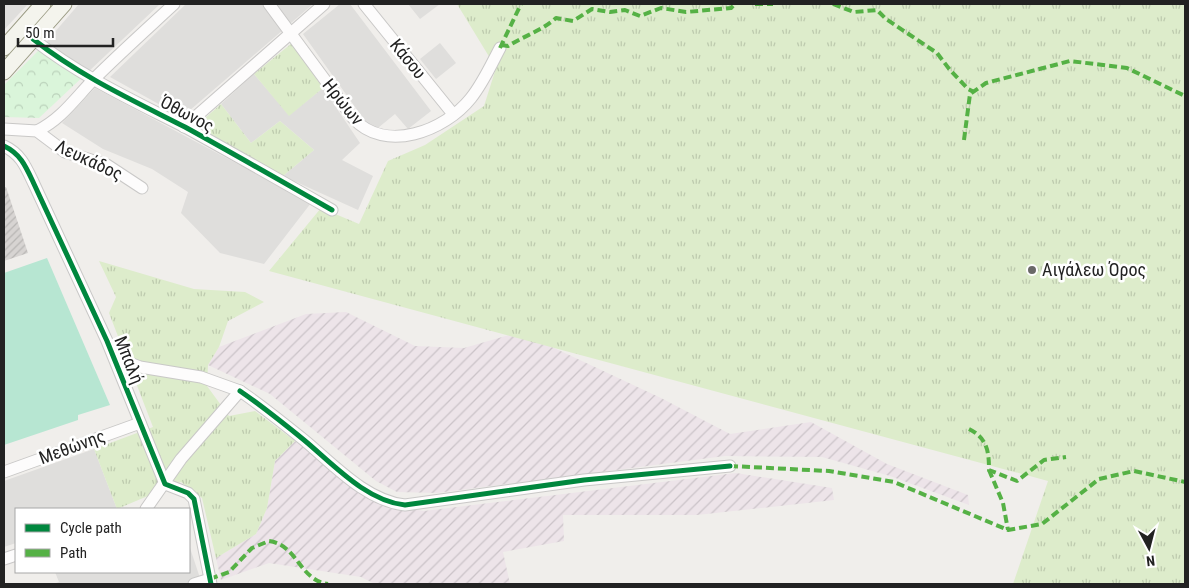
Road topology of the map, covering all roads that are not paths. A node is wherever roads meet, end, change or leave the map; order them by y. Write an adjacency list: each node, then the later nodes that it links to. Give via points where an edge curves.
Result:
1 (43, 4): 9 (street)
2 (64, 4): 8 (street)
3 (174, 4): 12 (street, Λευκάδος)
4 (269, 4): 7 (street, Ηρώων)
5 (324, 4): 7 (street)
6 (364, 4): 13 (street, Κάσου)
7 (290, 33): 13 (street, Ηρώων, via 353,118 372,134 404,137); 14 (street)
8 (33, 39): 11 (street); 12 (street, Όθωνος, via 61,62)
9 (4, 48)
10 (500, 48): 13 (street, Ηρώων, via 471,98)
11 (4, 72)
12 (93, 81): 14 (street, Όθωνος); 16 (street, Λευκάδος, via 53,123)
13 (453, 114)
14 (184, 127): 19 (street, Όθωνος)
15 (4, 129): 16 (street, Λευκάδος)
16 (37, 131): 18 (street, Λευκάδος, via 65,152 107,165)
17 (4, 146): 20 (street, Μπαλή, via 22,159)
18 (142, 188)
19 (332, 210)
20 (107, 342): 21 (street, via 128,362 201,377); 22 (street, Μπαλή)
21 (240, 391): 23 (street, via 360,486 397,504 584,480); 25 (street, via 181,459)
22 (140, 423): 24 (street, Μεθώνης); 25 (street, Μπαλή)
23 (730, 466)
24 (4, 472)
25 (165, 484): 26 (street); 27 (street, via 188,493 194,499)
26 (147, 508)
27 (211, 582): 28 (street)
28 (194, 584)

